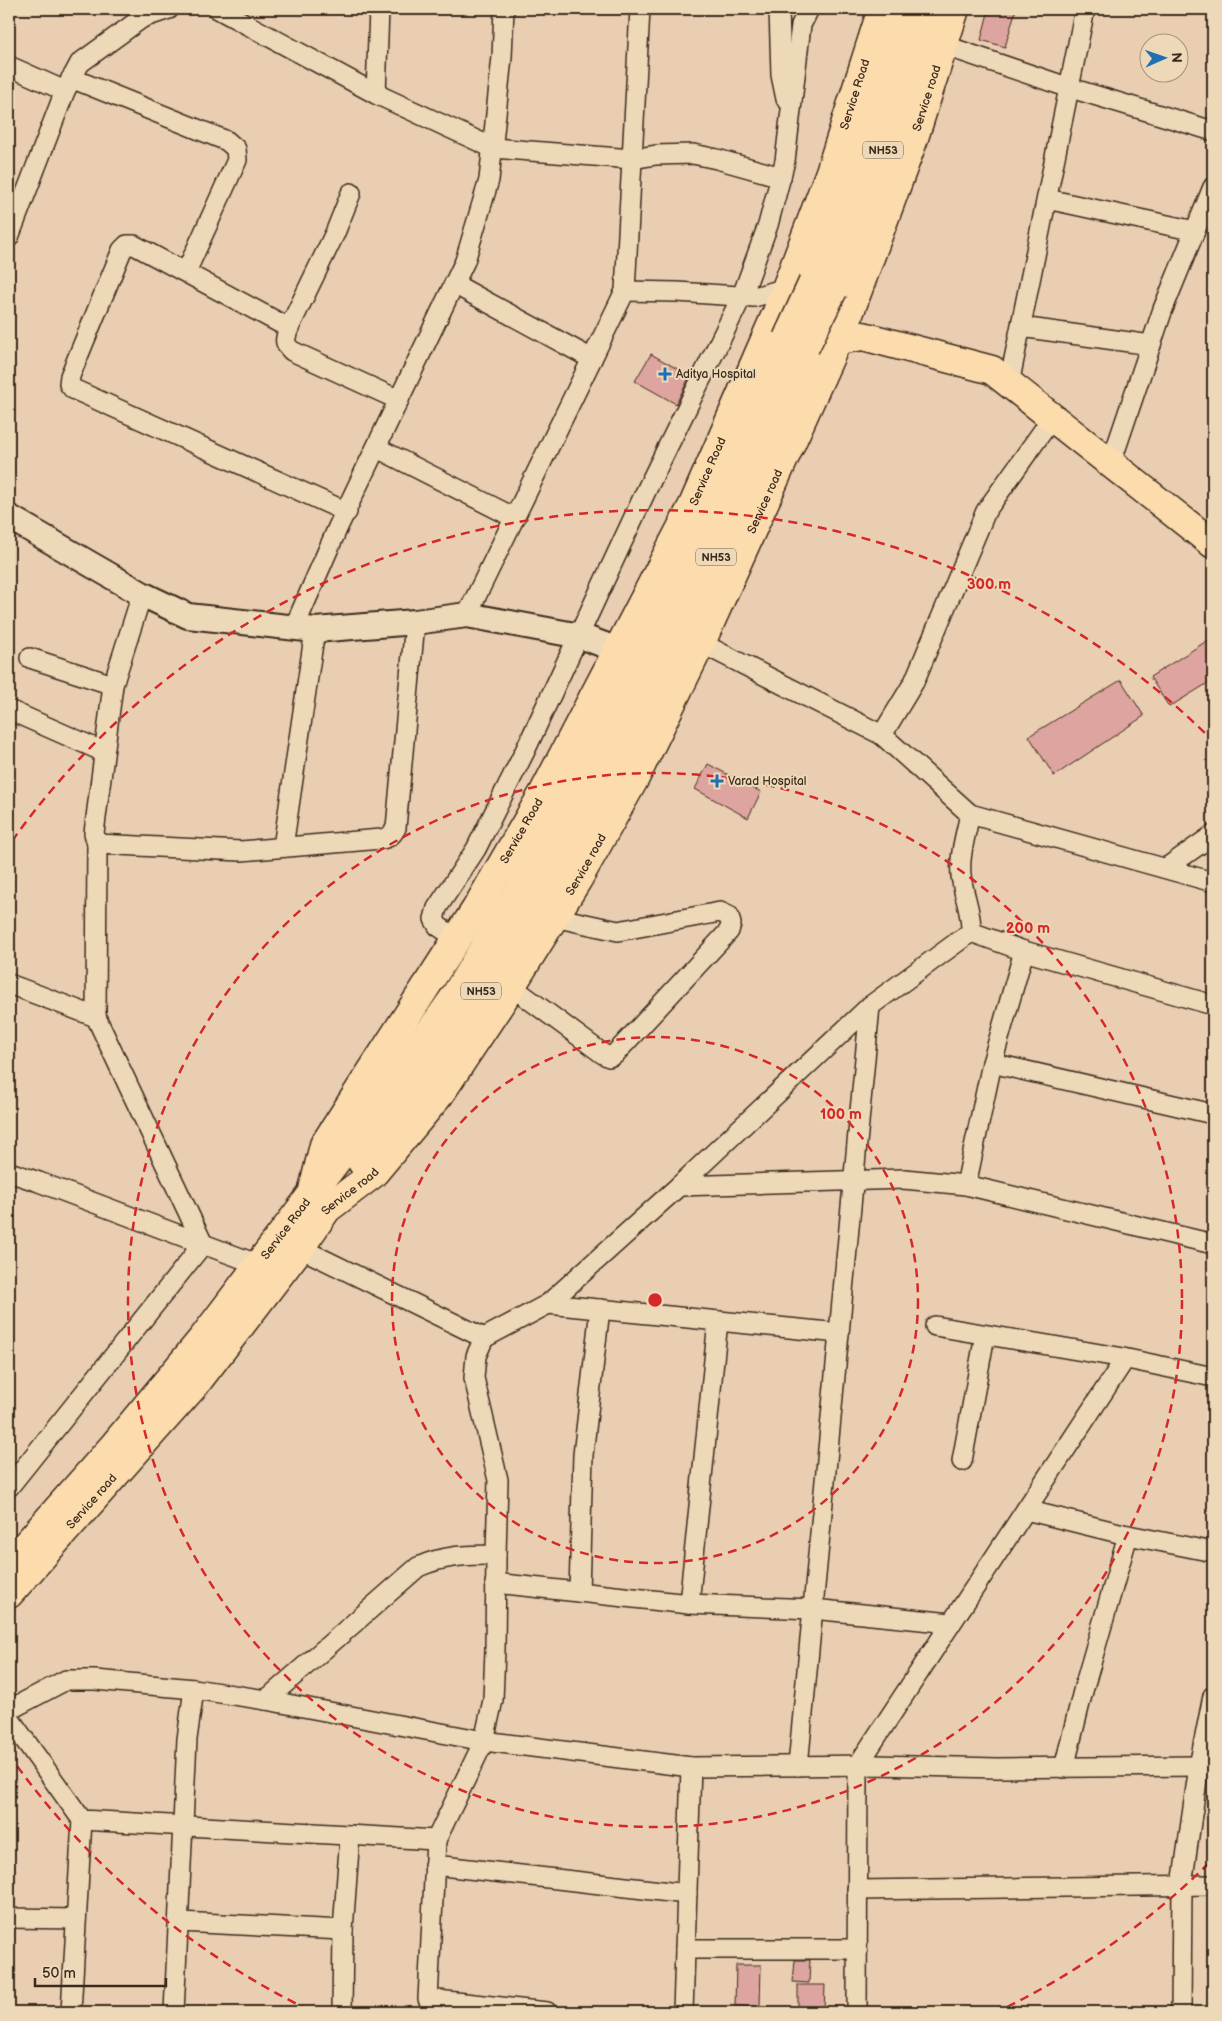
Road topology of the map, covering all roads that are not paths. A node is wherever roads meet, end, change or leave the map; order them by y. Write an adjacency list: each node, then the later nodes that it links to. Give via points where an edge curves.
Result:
1 (169, 9): 15 (street, via 142,18 80,63)
2 (218, 9): 17 (street)
3 (379, 9): 17 (street)
4 (504, 9): 20 (street)
5 (640, 9): 21 (street)
6 (779, 9): 18 (street, via 781,75)
7 (809, 9): 18 (street, via 801,25)
8 (882, 9): 34 (main road, Service Road, via 830,172)
9 (907, 9): 31 (main road, NH53, via 861,152)
10 (931, 9): 31 (main road, NH53)
11 (955, 9): 13 (main road, Service road)
12 (1085, 9): 16 (street)
13 (943, 45): 16 (street); 37 (main road, Service road)
14 (9, 66): 15 (street)
15 (68, 84): 25 (street); 29 (street, via 227,141 236,149 237,160)
16 (1070, 88): 19 (street); 26 (street)
17 (376, 94): 20 (street)
18 (789, 112): 22 (street)
19 (1213, 132)
20 (493, 148): 21 (street); 30 (street, via 489,180 465,261)
21 (632, 159): 22 (street, via 693,154); 32 (street)
22 (781, 177): 33 (street, via 768,225)
23 (1213, 187): 27 (street)
24 (351, 193): 36 (street)
25 (16, 198): 28 (street)
26 (1047, 199): 27 (street); 35 (street)
27 (1195, 231): 38 (street)
28 (9, 237)
29 (186, 272): 36 (street); 45 (street, via 134,245 127,245 122,250 70,376 73,389)
30 (454, 284): 39 (street); 41 (street)
31 (823, 286): 82 (main road, NH53, bridge, via 654,635 519,890 453,998 373,1113)
32 (625, 292): 33 (street); 39 (street)
33 (742, 296): 34 (street); 53 (street, via 646,491)
34 (777, 298): 37 (main road); 55 (main road, Service Road, via 693,505)
35 (1021, 327): 38 (street); 40 (street)
36 (289, 328): 41 (street, via 285,344 292,351)
37 (850, 331): 40 (main road, via 992,370); 54 (main road, Service road)
38 (1151, 345): 44 (street)
39 (592, 359): 47 (street)
40 (1010, 384): 42 (main road)
41 (399, 400): 43 (street)
42 (1052, 418): 44 (main road); 59 (street, via 986,510 914,682)
43 (377, 448): 45 (street); 47 (street)
44 (1111, 464): 48 (main road)
45 (347, 512): 52 (street)
46 (9, 517): 49 (street)
47 (515, 518): 50 (street)
48 (1213, 544)
49 (142, 594): 52 (street, via 188,616); 57 (street)
50 (467, 616): 51 (street); 53 (street)
51 (415, 622): 52 (street); 64 (street, via 396,828 392,835 381,839)
52 (304, 629): 64 (street)
53 (580, 636): 55 (street); 69 (street, via 476,849 437,908 434,919 438,926)
54 (702, 644): 59 (street); 67 (main road, Service road, via 635,778)
55 (618, 650): 69 (main road, Service Road, via 544,792)
56 (30, 658): 57 (street)
57 (113, 685): 60 (street)
58 (9, 710): 60 (street)
59 (882, 735): 61 (street)
60 (104, 752): 63 (street, via 94,833)
61 (970, 814): 65 (street); 68 (street, via 961,872 971,919)
62 (1213, 835): 65 (street)
63 (97, 844): 64 (street, via 241,851); 75 (street)
64 (283, 847)
65 (1166, 868): 66 (street)
66 (1213, 882)
67 (554, 917): 72 (main road, Service road); 72 (street, via 618,931 720,912 729,916 731,924 729,931 609,1057)
68 (970, 932): 70 (street); 74 (street)
69 (457, 939): 82 (main road, Service Road, via 324,1145)
70 (1024, 951): 73 (street); 76 (street)
71 (9, 984): 75 (street)
72 (511, 986): 82 (main road, Service road, via 440,1094 373,1174)
73 (1213, 1005)
74 (870, 1006): 79 (street); 80 (street)
75 (96, 1017): 83 (street)
76 (992, 1063): 77 (street); 81 (street)
77 (1213, 1114)
78 (9, 1172): 83 (street)
79 (853, 1182): 80 (street); 81 (street, via 904,1179); 91 (street)
80 (679, 1186): 87 (street)
81 (966, 1186): 84 (street)
82 (319, 1202): 85 (main road, Service road); 86 (main road, Service Road)
83 (203, 1244): 86 (street); 97 (street)
84 (1213, 1244)
85 (300, 1248): 93 (street); 105 (main road, Service road, via 194,1386)
86 (256, 1264): 102 (main road, Service Road, via 203,1338)
87 (548, 1304): 88 (street); 93 (street)
88 (600, 1309): 89 (street); 104 (street, via 583,1455)
89 (718, 1321): 91 (street); 106 (street)
90 (935, 1326): 92 (street)
91 (839, 1333): 107 (street)
92 (985, 1335): 94 (street); 96 (street)
93 (484, 1338): 101 (street, via 476,1356 474,1378 498,1480)
94 (1125, 1359): 95 (street); 98 (street)
95 (1213, 1377)
96 (962, 1460)
97 (9, 1487)
98 (1026, 1510): 99 (street); 108 (street)
99 (1128, 1535): 100 (street); 119 (street)
100 (1213, 1552)
101 (496, 1555): 103 (street); 111 (street, via 457,1555 435,1559 418,1567)
102 (9, 1564)
103 (496, 1583): 104 (street); 114 (street, via 493,1700)
104 (580, 1592): 106 (street)
105 (9, 1594)
106 (689, 1604): 107 (street)
107 (813, 1610): 108 (street); 116 (street)
108 (951, 1623): 115 (street)
109 (194, 1689): 111 (street); 112 (street, via 66,1680); 121 (street, via 187,1739)
110 (1213, 1696): 117 (street)
111 (266, 1700): 114 (street)
112 (9, 1710)
113 (11, 1727): 120 (street)
114 (484, 1741): 118 (street); 123 (street)
115 (858, 1765): 116 (street); 119 (street); 127 (street)
116 (798, 1766): 118 (street)
117 (1199, 1766): 119 (street); 125 (street)
118 (692, 1767): 128 (street)
119 (1064, 1768)
120 (82, 1820): 121 (street); 130 (street)
121 (185, 1826): 122 (street); 131 (street)
122 (350, 1835): 123 (street); 132 (street)
123 (436, 1840): 124 (street)
124 (434, 1864): 128 (street); 135 (street)
125 (1182, 1885): 126 (street); 127 (street); 142 (street)
126 (1213, 1885)
127 (857, 1890): 134 (street)
128 (687, 1894): 133 (street)
129 (9, 1918): 130 (street)
130 (76, 1920): 136 (street)
131 (179, 1922): 132 (street); 137 (street)
132 (342, 1930): 138 (street)
133 (685, 1949): 134 (street); 140 (street)
134 (857, 1949): 141 (street)
135 (428, 2006): 139 (street)
136 (71, 2012)
137 (174, 2012)
138 (342, 2012)
139 (549, 2012)
140 (683, 2012)
141 (857, 2012)
142 (1181, 2012)

